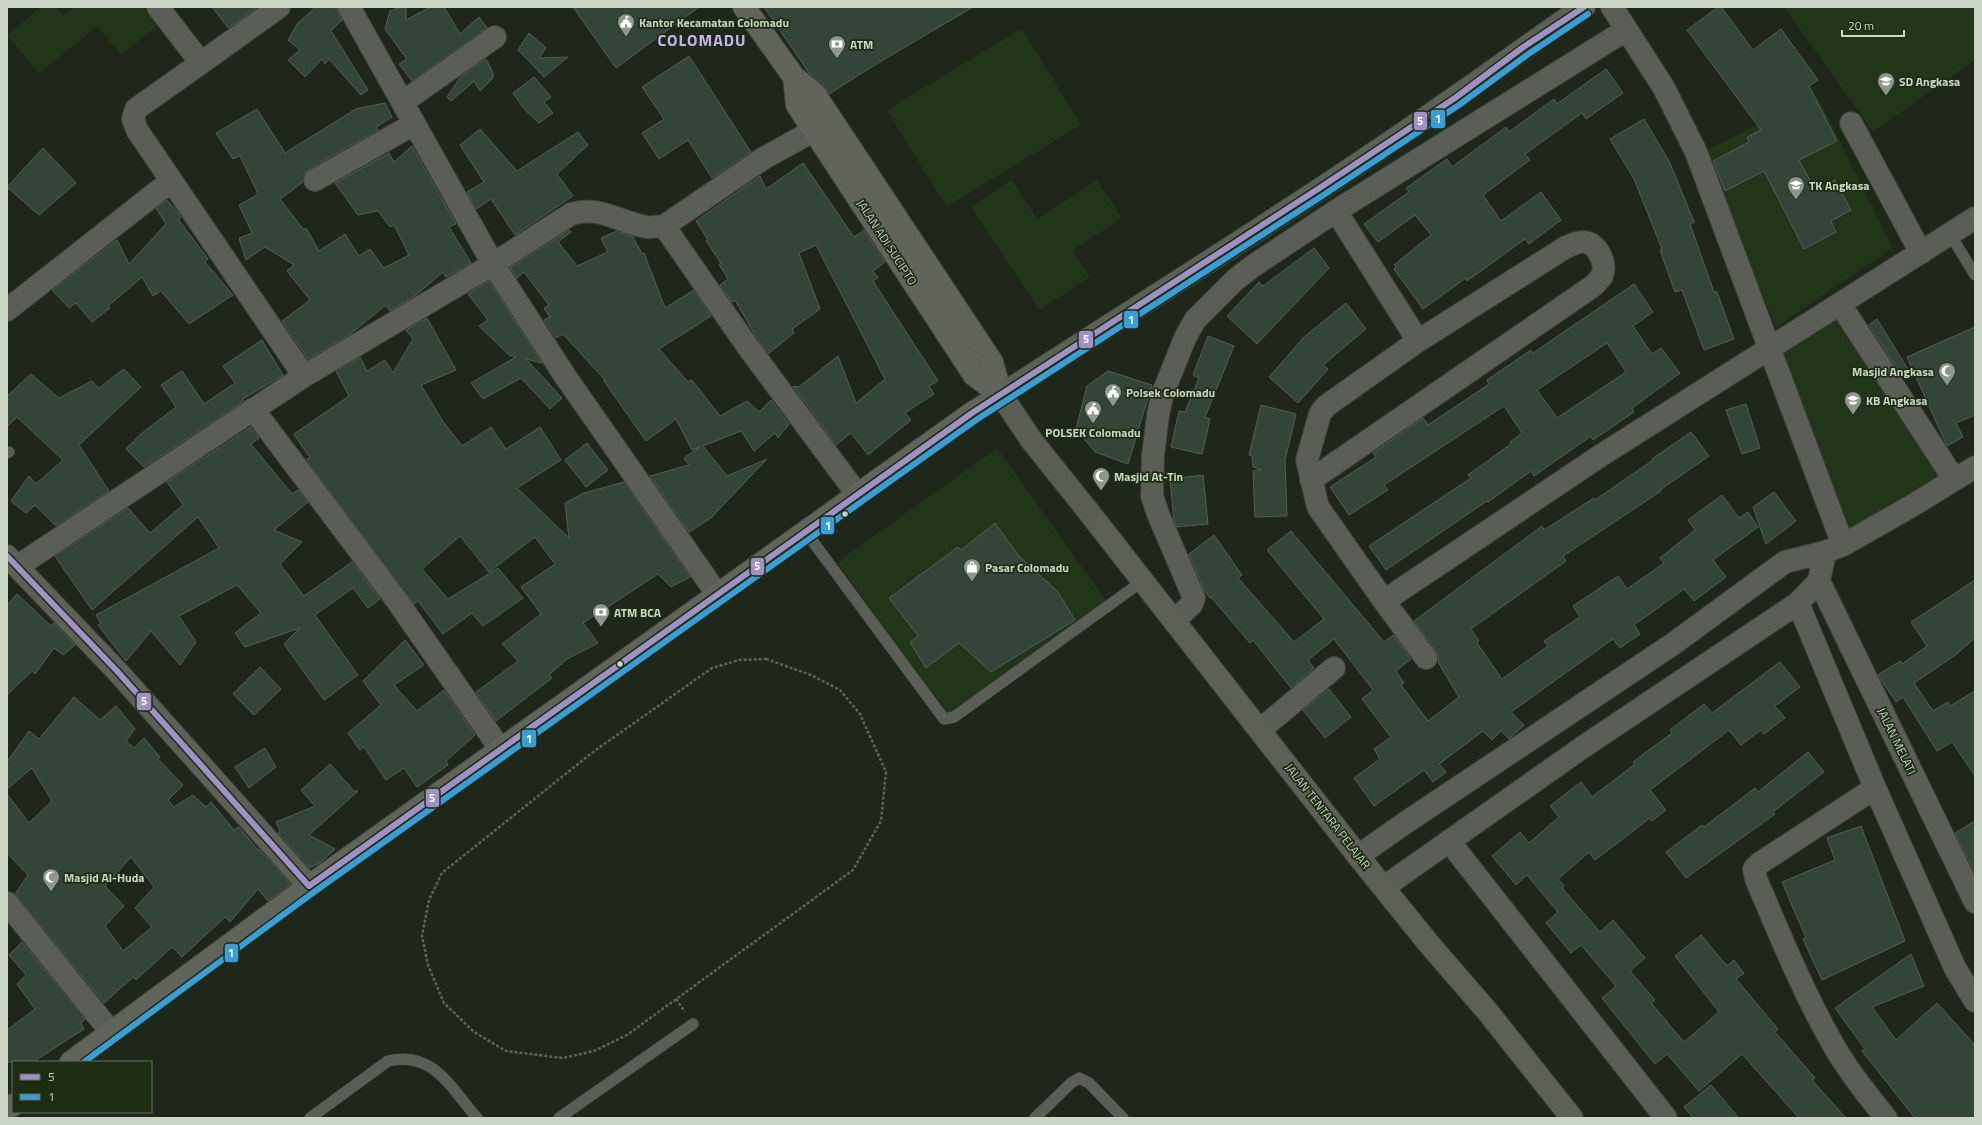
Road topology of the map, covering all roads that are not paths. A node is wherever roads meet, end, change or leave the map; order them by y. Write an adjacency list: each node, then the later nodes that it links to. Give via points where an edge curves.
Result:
1 (158, 7): 9 (street)
2 (279, 7): 9 (street)
3 (349, 7): 11 (street)
4 (744, 7): 10 (highway, JALAN ADI SUCIPTO)
5 (1584, 7): 29 (main road, via 1522,48 1455,98)
6 (1612, 7): 7 (street)
7 (1626, 30): 17 (street); 27 (street, via 1664,88 1696,152)
8 (495, 37): 11 (street)
9 (201, 63): 16 (street, via 136,109 133,119 137,130)
10 (794, 77): 14 (highway, JALAN ADI SUCIPTO, via 796,105); 29 (highway, JALAN ADI SUCIPTO, via 814,93 992,362)
11 (403, 102): 13 (street)
12 (1851, 123): 21 (street)
13 (414, 124): 15 (street); 22 (street)
14 (813, 131): 19 (street, via 764,158); 29 (highway, JALAN ADI SUCIPTO, via 974,375)
15 (315, 180)
16 (171, 181): 25 (street); 28 (street)
17 (1336, 211): 26 (street); 44 (street, via 1235,280 1195,320 1163,393 1153,455 1152,496 1194,598 1192,604)
18 (1975, 218): 20 (street)
19 (664, 226): 22 (street, via 647,227 596,211 584,210 571,214); 34 (street, via 748,347)
20 (1950, 234): 21 (street); 23 (lane)
21 (1921, 253): 24 (street)
22 (493, 264): 28 (street); 41 (street, via 570,383)
23 (1975, 275)
24 (1840, 304): 27 (street); 32 (street)
25 (7, 310)
26 (1418, 341): 33 (street, via 1326,406 1320,414 1307,460); 33 (street, via 1576,243 1585,242 1600,255 1604,266 1594,286)
27 (1770, 349): 37 (street); 42 (street, via 1600,456)
28 (304, 376): 30 (street)
29 (1001, 395): 34 (highway); 35 (main road, JALAN ADI SUCIPTO, via 1032,441)
30 (253, 409): 38 (street); 48 (street, via 395,598)
31 (1975, 467): 32 (street)
32 (1954, 479): 37 (street, via 1910,507)
33 (1311, 480): 42 (street, via 1318,507)
34 (857, 494): 36 (highway)
35 (1088, 511): 39 (main road, JALAN TENTARA PELAJAR)
36 (805, 531): 39 (lane, via 944,719 954,717); 41 (highway)
37 (1834, 549): 40 (street); 51 (street, via 1785,562 1673,644)
38 (12, 561): 52 (main road, via 174,734)
39 (1144, 580): 44 (main road, JALAN TENTARA PELAJAR)
40 (1820, 581): 43 (street); 55 (street, JALAN MELATI)
41 (717, 594): 48 (highway)
42 (1384, 601): 45 (street)
43 (1798, 604): 49 (street); 50 (street, via 1583,747)
44 (1175, 620): 47 (main road, JALAN TENTARA PELAJAR)
45 (1426, 658)
46 (1334, 668): 47 (street)
47 (1260, 730): 51 (main road, JALAN TENTARA PELAJAR)
48 (501, 750): 52 (highway)
49 (1875, 788): 56 (street, via 1955,968); 67 (street, via 1760,862 1754,869 1794,969 1830,1040)
50 (1449, 841): 53 (street); 66 (street)
51 (1358, 856): 53 (main road, JALAN TENTARA PELAJAR)
52 (309, 886): 58 (highway)
53 (1384, 887): 65 (main road, JALAN TENTARA PELAJAR)
54 (7, 902): 58 (street)
55 (1975, 902)
56 (1975, 1001)
57 (693, 1024): 62 (lane)
58 (111, 1032): 59 (highway)
59 (72, 1061)
60 (310, 1118): 61 (lane, via 388,1061 400,1058 427,1064)
61 (477, 1118)
62 (559, 1118)
63 (1035, 1118): 64 (lane, via 1079,1078 1088,1083)
64 (1123, 1118)
65 (1572, 1118)
66 (1666, 1118)
67 (1886, 1118)

